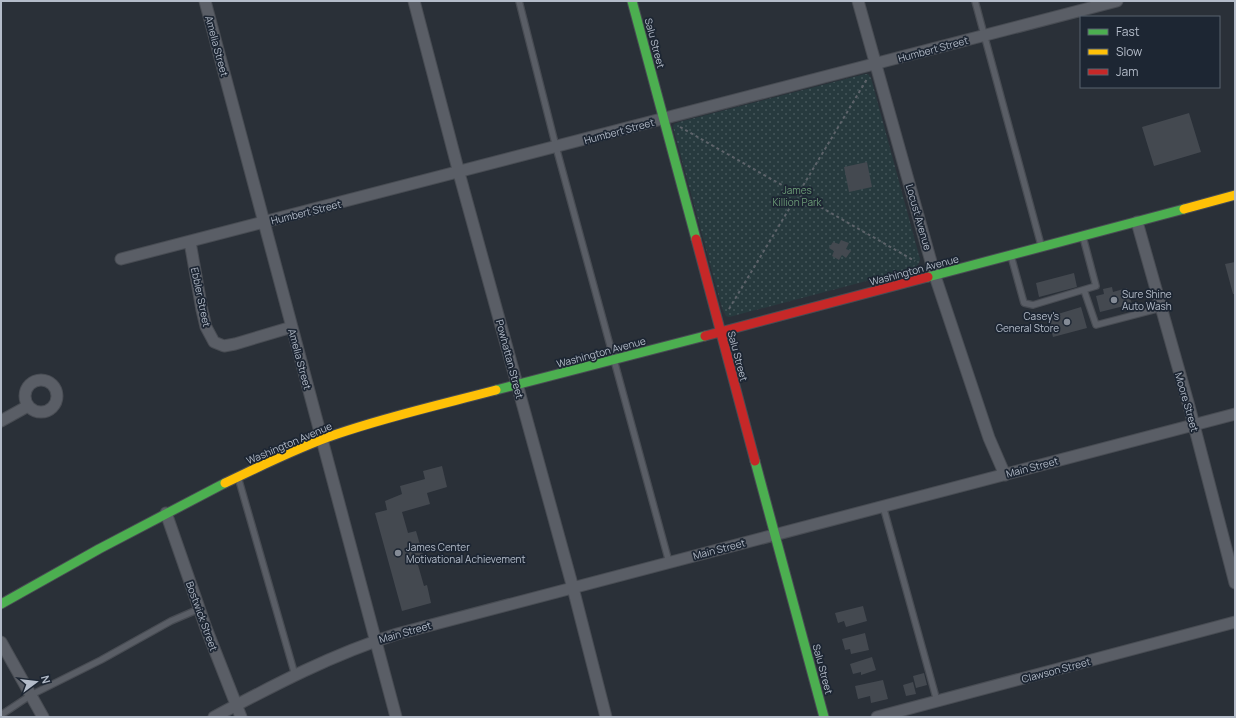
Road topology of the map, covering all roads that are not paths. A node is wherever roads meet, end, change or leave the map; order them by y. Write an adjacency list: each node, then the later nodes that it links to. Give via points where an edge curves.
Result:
1 (205, 1): 15 (street, Amelia Street)
2 (414, 1): 13 (street, Powhattan Street)
3 (519, 1): 12 (lane)
4 (632, 1): 11 (main road, Salu Street)
5 (858, 1): 10 (street, Locust Avenue)
6 (975, 1): 9 (lane)
7 (1117, 1): 8 (street, Humbert Street)
8 (1081, 6): 9 (street, Humbert Street)
9 (984, 36): 10 (street, Humbert Street); 19 (lane)
10 (876, 64): 11 (street, Humbert Street); 22 (street, Locust Avenue)
11 (664, 119): 12 (street, Humbert Street); 26 (main road, Salu Street)
12 (556, 147): 13 (street, Humbert Street); 27 (lane)
13 (459, 173): 15 (street, Humbert Street); 28 (street, Powhattan Street)
14 (1235, 195): 16 (main road, Washington Avenue)
15 (264, 222): 18 (street, Humbert Street); 25 (street, Amelia Street)
16 (1137, 222): 17 (main road, Washington Avenue); 24 (street, Moore Street)
17 (1083, 236): 19 (main road, Washington Avenue); 23 (lane, via 1096,286)
18 (190, 242): 21 (street, Humbert Street); 25 (street, Ebbler Street, via 206,327 214,342 224,346 235,344)
19 (1042, 247): 20 (main road, Washington Avenue)
20 (1010, 256): 22 (main road, Washington Avenue); 23 (lane, via 1024,303 1033,305)
21 (121, 259)
22 (935, 276): 26 (main road, Washington Avenue); 34 (street, Locust Avenue, via 989,438)
23 (1084, 290): 24 (lane, via 1096,325)
24 (1161, 308): 32 (street, Moore Street)
25 (292, 327): 33 (street, Amelia Street)
26 (720, 332): 27 (main road, Washington Avenue); 38 (main road, Salu Street)
27 (614, 360): 28 (main road, Washington Avenue); 39 (lane)
28 (517, 385): 33 (main road, Washington Avenue, via 367,424); 41 (street, Powhattan Street)
29 (28, 406): 31 (street)
30 (1235, 414): 32 (street, Main Street)
31 (1, 421)
32 (1193, 425): 34 (street, Main Street); 40 (street, Moore Street)
33 (321, 440): 35 (main road, Washington Avenue); 45 (street, Amelia Street)
34 (1005, 475): 36 (street, Main Street)
35 (238, 477): 37 (main road, Washington Avenue); 47 (lane)
36 (883, 506): 38 (street, Main Street); 49 (lane)
37 (166, 513): 42 (main road, Washington Avenue); 43 (street, Bostwick Street)
38 (775, 535): 39 (street, Main Street); 57 (main road, Salu Street)
39 (669, 562): 41 (street, Main Street)
40 (1235, 583)
41 (572, 588): 45 (street, Main Street); 56 (street, Powhattan Street)
42 (1, 604)
43 (199, 609): 48 (lane, via 171,621 102,660); 50 (street, Bostwick Street)
44 (1235, 622): 49 (street, Clawson Street)
45 (376, 640): 47 (street, Main Street); 55 (street, Amelia Street)
46 (1, 642): 48 (street)
47 (295, 675): 50 (street, Main Street)
48 (31, 695): 51 (lane); 52 (street)
49 (937, 701): 58 (street, Clawson Street)
50 (236, 705): 53 (street, Main Street); 54 (street, Bostwick Street)
51 (1, 715)
52 (43, 717)
53 (214, 717)
54 (241, 717)
55 (396, 717)
56 (606, 717)
57 (824, 717)
58 (877, 717)

